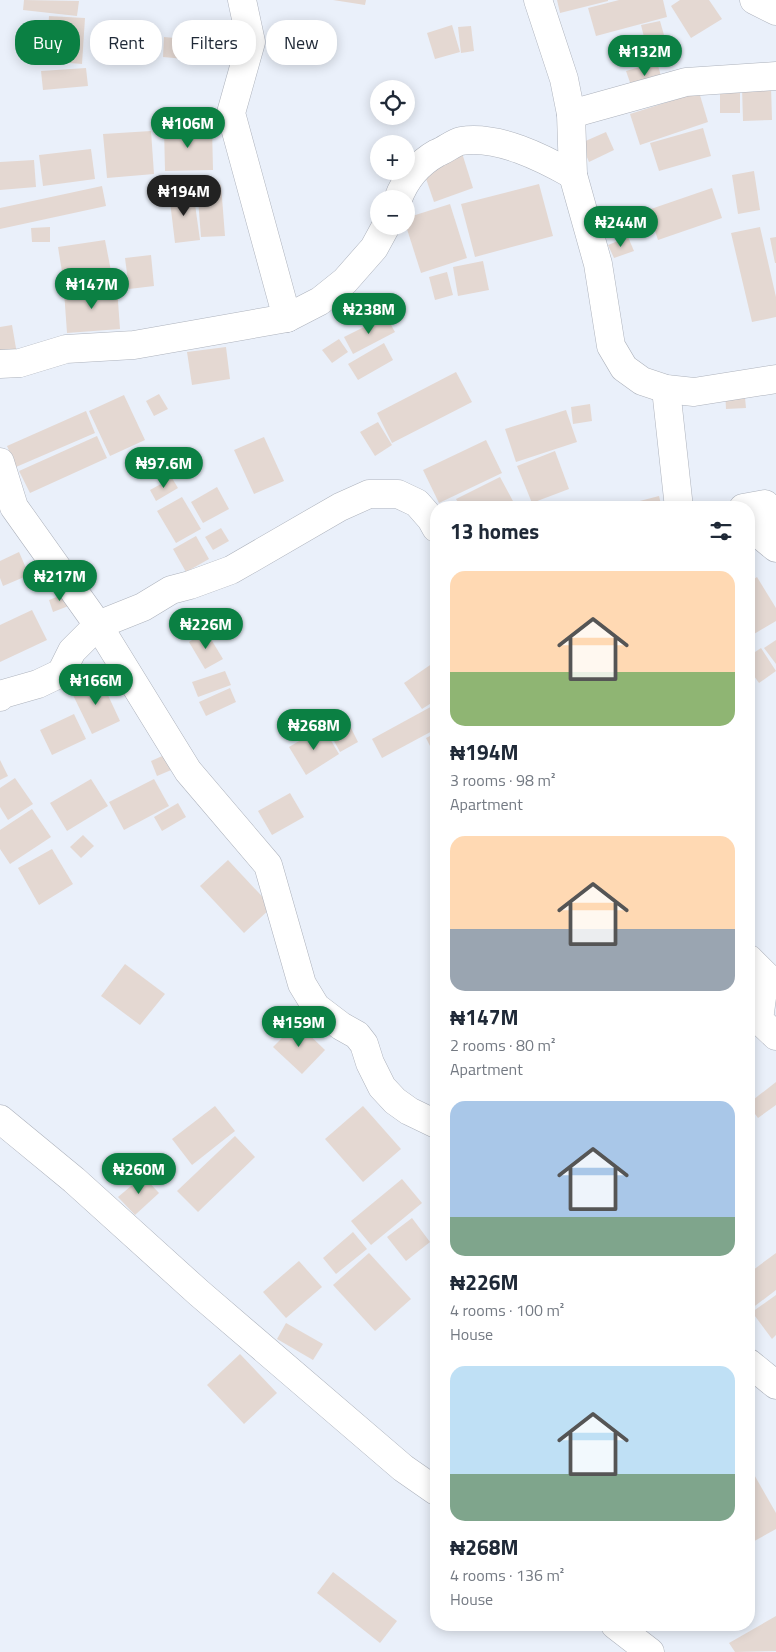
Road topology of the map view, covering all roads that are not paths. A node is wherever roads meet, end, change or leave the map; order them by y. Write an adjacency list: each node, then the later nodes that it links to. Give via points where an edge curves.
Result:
1 (242, 0): 10 (street, via 251,42 231,113)
2 (538, 0): 6 (street, via 564,79)
3 (754, 0): 4 (street)
4 (776, 11)
5 (776, 76): 6 (street, via 686,82)
6 (571, 114): 7 (street)
7 (573, 176): 8 (street, via 548,161 479,140 459,142 433,156 418,167); 13 (street, via 598,264 611,346 624,368 642,382)
8 (402, 190)
9 (381, 235): 10 (street, via 345,281 320,301)
10 (286, 318): 11 (street, via 134,345 66,349 20,363)
11 (0, 364)
12 (776, 379): 13 (street, via 694,392)
13 (666, 389): 15 (street)
14 (0, 462): 19 (street, via 14,507)
15 (678, 501)
16 (755, 506): 18 (street, via 765,504 765,539)
17 (430, 518): 19 (street, via 416,503 398,494 369,494 340,507 231,570 171,590)
18 (776, 548)
19 (98, 625): 20 (street, via 72,651 61,673); 24 (street, via 188,771 268,865 302,984 316,1007 357,1035 382,1087 395,1101)
20 (0, 697)
21 (755, 965): 22 (street, via 765,976 759,1020)
22 (776, 1036)
23 (0, 1119): 27 (street, via 388,1455)
24 (430, 1121)
25 (755, 1369): 26 (street)
26 (776, 1385)
27 (430, 1486)
28 (623, 1631): 29 (street)
29 (650, 1652)

